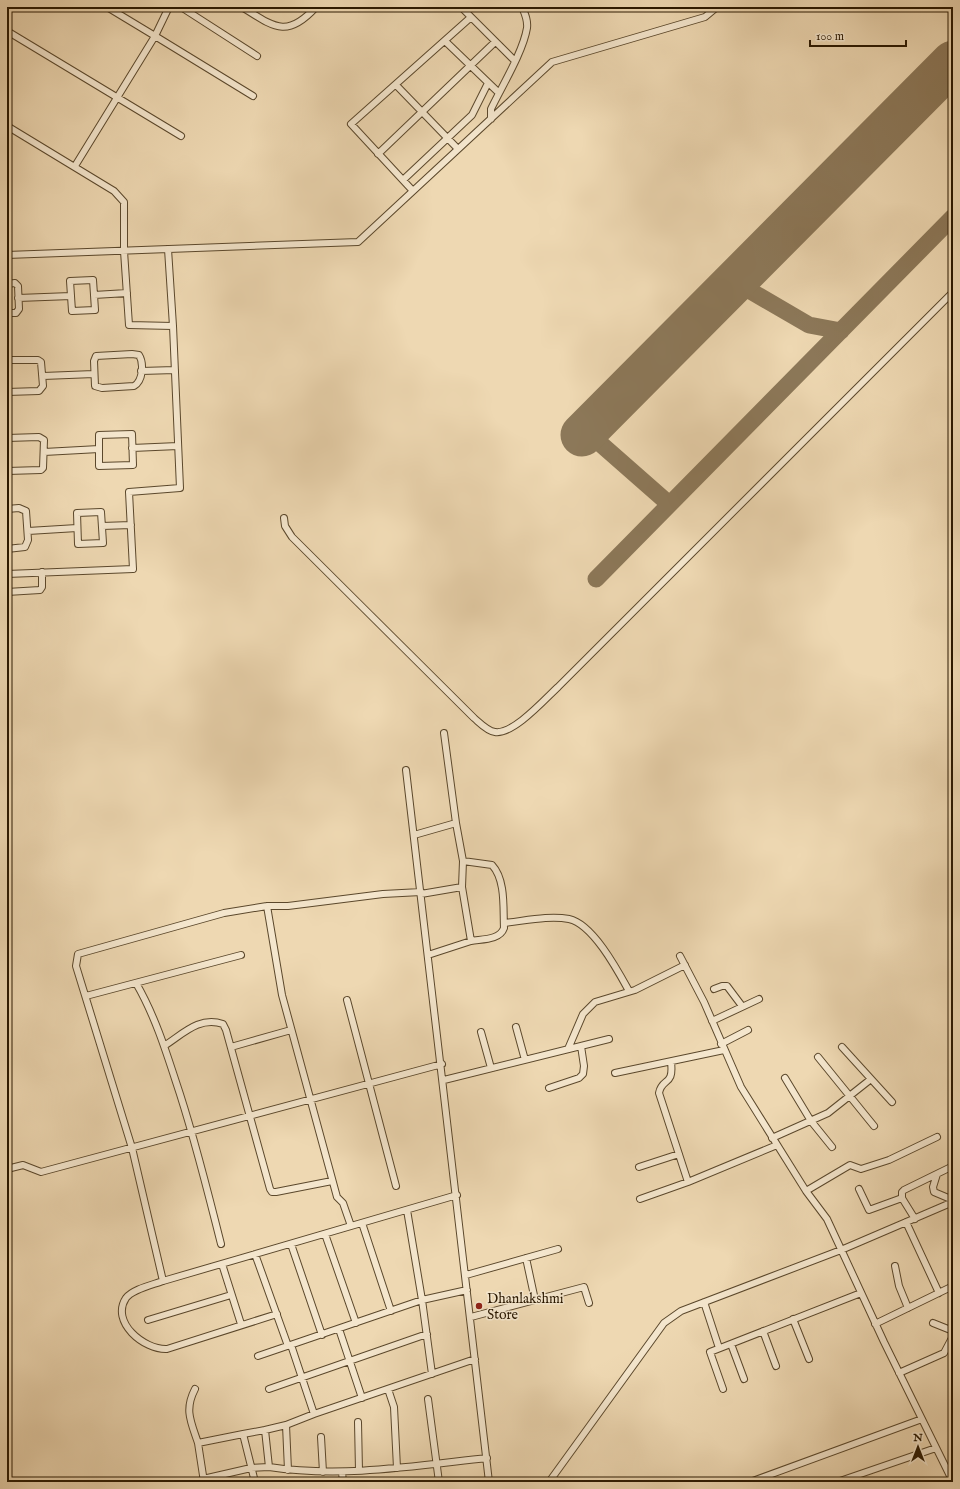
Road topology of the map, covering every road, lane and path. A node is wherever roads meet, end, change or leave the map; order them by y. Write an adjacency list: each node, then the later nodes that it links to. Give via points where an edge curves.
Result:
1 (108, 7): 11 (street)
2 (169, 7): 11 (street)
3 (181, 7): 14 (street)
4 (242, 7): 5 (street, via 267,23 288,27 301,22)
5 (316, 7)
6 (460, 7): 9 (street)
7 (522, 7): 15 (street, via 527,19 527,28)
8 (717, 7): 23 (street, via 705,17 552,62)
9 (470, 18): 12 (street); 13 (street)
10 (7, 31): 21 (street)
11 (155, 36): 20 (street); 21 (street)
12 (445, 41): 16 (street); 18 (street)
13 (495, 42): 15 (street); 16 (street)
14 (257, 56)
15 (515, 61): 19 (street)
16 (470, 67): 17 (street); 22 (street)
17 (488, 83): 19 (street); 26 (street, via 472,115)
18 (396, 85): 22 (street); 28 (street, via 351,124)
19 (499, 93): 23 (street, via 491,109)
20 (253, 96)
21 (118, 98): 25 (street); 29 (street)
22 (424, 112): 26 (street); 28 (street)
23 (491, 118): 27 (street)
24 (7, 126): 29 (street)
25 (182, 136)
26 (448, 139): 27 (street); 30 (street)
27 (458, 149): 31 (street)
28 (378, 154): 30 (street)
29 (75, 166): 33 (street, via 122,198)
30 (403, 180): 31 (street)
31 (413, 191): 32 (street, via 358,242)
32 (168, 249): 33 (street); 42 (street)
33 (124, 251): 34 (street); 37 (street)
34 (7, 256)
35 (7, 284): 40 (street, via 17,284)
36 (953, 292): 56 (street, via 558,687 508,729 495,732 474,718 292,537 285,526)
37 (127, 293): 38 (street); 42 (street, via 129,325)
38 (94, 295): 39 (street, via 94,310 72,311); 39 (street, via 93,280 70,281)
39 (71, 296): 40 (street)
40 (18, 298): 41 (street, via 18,312)
41 (7, 313)
42 (173, 326): 44 (street)
43 (7, 360): 47 (street, via 38,360 41,362)
44 (175, 370): 45 (street); 50 (street)
45 (141, 371): 46 (street, via 140,382 134,386 94,386); 46 (street, via 139,355 99,355 94,358)
46 (94, 374): 47 (street)
47 (43, 376): 48 (street, via 43,386 39,391)
48 (7, 392)
49 (7, 438): 53 (street, via 42,438)
50 (178, 446): 51 (street); 57 (street, via 180,488 130,492)
51 (132, 448): 52 (street, via 132,434 99,435); 52 (street, via 133,465 100,466)
52 (99, 449): 53 (street)
53 (44, 452): 54 (street, via 41,470)
54 (7, 471)
55 (7, 509): 60 (street, via 26,510)
56 (284, 518)
57 (131, 525): 58 (street); 62 (street, via 133,569)
58 (102, 526): 59 (street, via 101,512 77,513); 59 (street, via 103,543 78,544)
59 (78, 528): 60 (street)
60 (28, 531): 61 (street, via 25,547)
61 (7, 549)
62 (42, 572): 63 (street); 64 (street, via 40,590)
63 (7, 574)
64 (7, 592)
65 (444, 733): 67 (street)
66 (406, 770): 68 (street)
67 (456, 823): 68 (street); 69 (street)
68 (414, 834): 71 (street)
69 (463, 861): 70 (street); 73 (street, via 484,863 496,869 500,876)
70 (462, 887): 71 (street); 74 (street)
71 (421, 893): 72 (street, via 383,894 288,906); 76 (street)
72 (267, 906): 82 (street, via 210,917 78,954 76,966); 88 (street, via 282,995)
73 (504, 923): 74 (street, via 502,933 498,936); 81 (street, via 564,918 578,922 589,931)
74 (471, 941): 76 (street)
75 (241, 955): 79 (street)
76 (428, 955): 102 (street)
77 (680, 956): 78 (street)
78 (685, 965): 81 (street); 86 (street)
79 (136, 983): 82 (street); 93 (street)
80 (714, 989): 85 (street, via 727,986)
81 (629, 991): 97 (street, via 595,1002 588,1008)
82 (86, 996): 121 (street)
83 (759, 999): 85 (street)
84 (347, 1000): 108 (street)
85 (742, 1006): 86 (street)
86 (712, 1021): 92 (street)
87 (516, 1027): 100 (street)
88 (291, 1030): 95 (street); 111 (street)
89 (748, 1030): 92 (street)
90 (481, 1032): 103 (street)
91 (609, 1039): 94 (street)
92 (721, 1044): 98 (street)
93 (164, 1046): 95 (street, via 193,1026 214,1021 223,1024); 116 (street)
94 (582, 1046): 97 (street); 109 (street, via 583,1074 579,1078)
95 (231, 1047): 113 (street)
96 (842, 1047): 106 (street)
97 (568, 1049): 100 (street)
98 (724, 1050): 101 (street); 118 (street, via 741,1088)
99 (818, 1057): 110 (street)
100 (524, 1060): 103 (street)
101 (671, 1062): 104 (street); 122 (street, via 671,1076 660,1088 659,1093)
102 (442, 1064): 107 (street); 108 (street)
103 (491, 1068): 107 (street)
104 (614, 1074)
105 (785, 1078): 114 (street)
106 (871, 1079): 110 (street); 112 (street)
107 (444, 1080): 132 (street)
108 (369, 1084): 111 (street); 129 (street)
109 (549, 1088)
110 (849, 1096): 114 (street, via 828,1113); 115 (street)
111 (311, 1099): 113 (street); 127 (street)
112 (892, 1102)
113 (251, 1116): 116 (street); 127 (street, via 272,1192)
114 (811, 1121): 118 (street); 120 (street)
115 (874, 1126)
116 (192, 1132): 121 (street); 142 (street)
117 (937, 1137): 131 (street, via 889,1160 861,1169 850,1165)
118 (772, 1138): 119 (street)
119 (777, 1145): 128 (street); 131 (street)
120 (832, 1147)
121 (132, 1148): 125 (street, via 41,1172 24,1165); 151 (street)
122 (679, 1154): 124 (street); 128 (street)
123 (953, 1166): 126 (street)
124 (639, 1167)
125 (7, 1169)
126 (937, 1174): 133 (street, via 904,1190); 135 (street, via 934,1192)
127 (332, 1181): 140 (street)
128 (688, 1182): 134 (street)
129 (396, 1186)
130 (859, 1189): 133 (street, via 869,1210)
131 (806, 1191): 145 (street, via 827,1219)
132 (457, 1195): 136 (street); 150 (street)
133 (902, 1198): 137 (street)
134 (640, 1199)
135 (953, 1201): 137 (street)
136 (407, 1210): 139 (street); 157 (street)
137 (915, 1219): 138 (street)
138 (906, 1222): 145 (street); 155 (street)
139 (362, 1223): 140 (street); 162 (street)
140 (351, 1226): 141 (street)
141 (325, 1234): 143 (street); 167 (street)
142 (221, 1244)
143 (291, 1244): 146 (street); 174 (street)
144 (558, 1249): 147 (street)
145 (841, 1250): 154 (street); 159 (street)
146 (256, 1254): 148 (street); 163 (street)
147 (526, 1258): 150 (street); 158 (street)
148 (222, 1264): 151 (street); 156 (street)
149 (894, 1266): 161 (street)
150 (466, 1275): 153 (street)
151 (163, 1281): 169 (street, via 131,1293 122,1308 123,1319 137,1338 148,1345 167,1349)
152 (953, 1286): 155 (street)
153 (467, 1290): 157 (street); 164 (street)
154 (861, 1293): 165 (street); 170 (street)
155 (939, 1293): 161 (street)
156 (231, 1294): 166 (street); 169 (street)
157 (422, 1300): 162 (street); 175 (street)
158 (535, 1300): 160 (street, via 584,1287); 164 (street)
159 (704, 1302): 179 (street); 218 (street, via 681,1311 664,1323)
160 (589, 1303)
161 (908, 1308): 170 (street)
162 (391, 1311): 167 (street)
163 (277, 1314): 169 (street); 178 (street)
164 (471, 1317): 181 (street)
165 (794, 1319): 172 (street); 182 (street)
166 (148, 1320)
167 (356, 1323): 171 (street)
168 (933, 1323): 173 (street)
169 (241, 1324)
170 (875, 1324): 185 (street)
171 (339, 1329): 174 (street); 183 (street)
172 (763, 1331): 177 (street); 184 (street)
173 (953, 1331)
174 (322, 1334): 178 (street)
175 (427, 1334): 183 (street); 186 (street)
176 (953, 1336): 185 (street, via 944,1353)
177 (731, 1344): 179 (street); 188 (street)
178 (290, 1346): 180 (street); 187 (street)
179 (719, 1348): 192 (street, via 710,1352)
180 (258, 1356)
181 (475, 1359): 186 (street); 204 (street)
182 (809, 1359)
183 (349, 1361): 187 (street); 193 (street)
184 (776, 1366)
185 (899, 1373): 196 (street)
186 (432, 1374): 190 (street)
187 (302, 1378): 191 (street); 195 (street)
188 (744, 1379)
189 (195, 1388): 202 (street, via 188,1413)
190 (388, 1388): 193 (street); 208 (street, via 394,1407)
191 (269, 1389)
192 (723, 1389)
193 (362, 1398): 195 (street)
194 (428, 1399): 205 (street)
195 (314, 1414): 198 (street)
196 (922, 1419): 203 (street); 219 (street)
197 (358, 1422): 210 (street)
198 (286, 1425): 199 (street); 209 (street)
199 (265, 1430): 200 (street); 206 (street)
200 (242, 1434): 202 (street); 207 (street)
201 (321, 1437): 211 (street)
202 (198, 1444): 213 (street)
203 (936, 1448): 220 (street); 221 (street)
204 (487, 1458): 205 (street); 217 (street)
205 (437, 1464): 208 (street); 216 (street)
206 (269, 1467): 207 (street); 209 (street)
207 (251, 1468): 213 (street); 214 (street)
208 (397, 1468): 210 (street)
209 (288, 1470): 211 (street)
210 (359, 1471): 212 (street)
211 (323, 1472): 212 (street)
212 (342, 1472): 215 (street)
213 (204, 1481)
214 (255, 1482)
215 (343, 1482)
216 (439, 1482)
217 (489, 1482)
218 (549, 1482)
219 (750, 1482)
220 (837, 1482)
221 (952, 1482)

